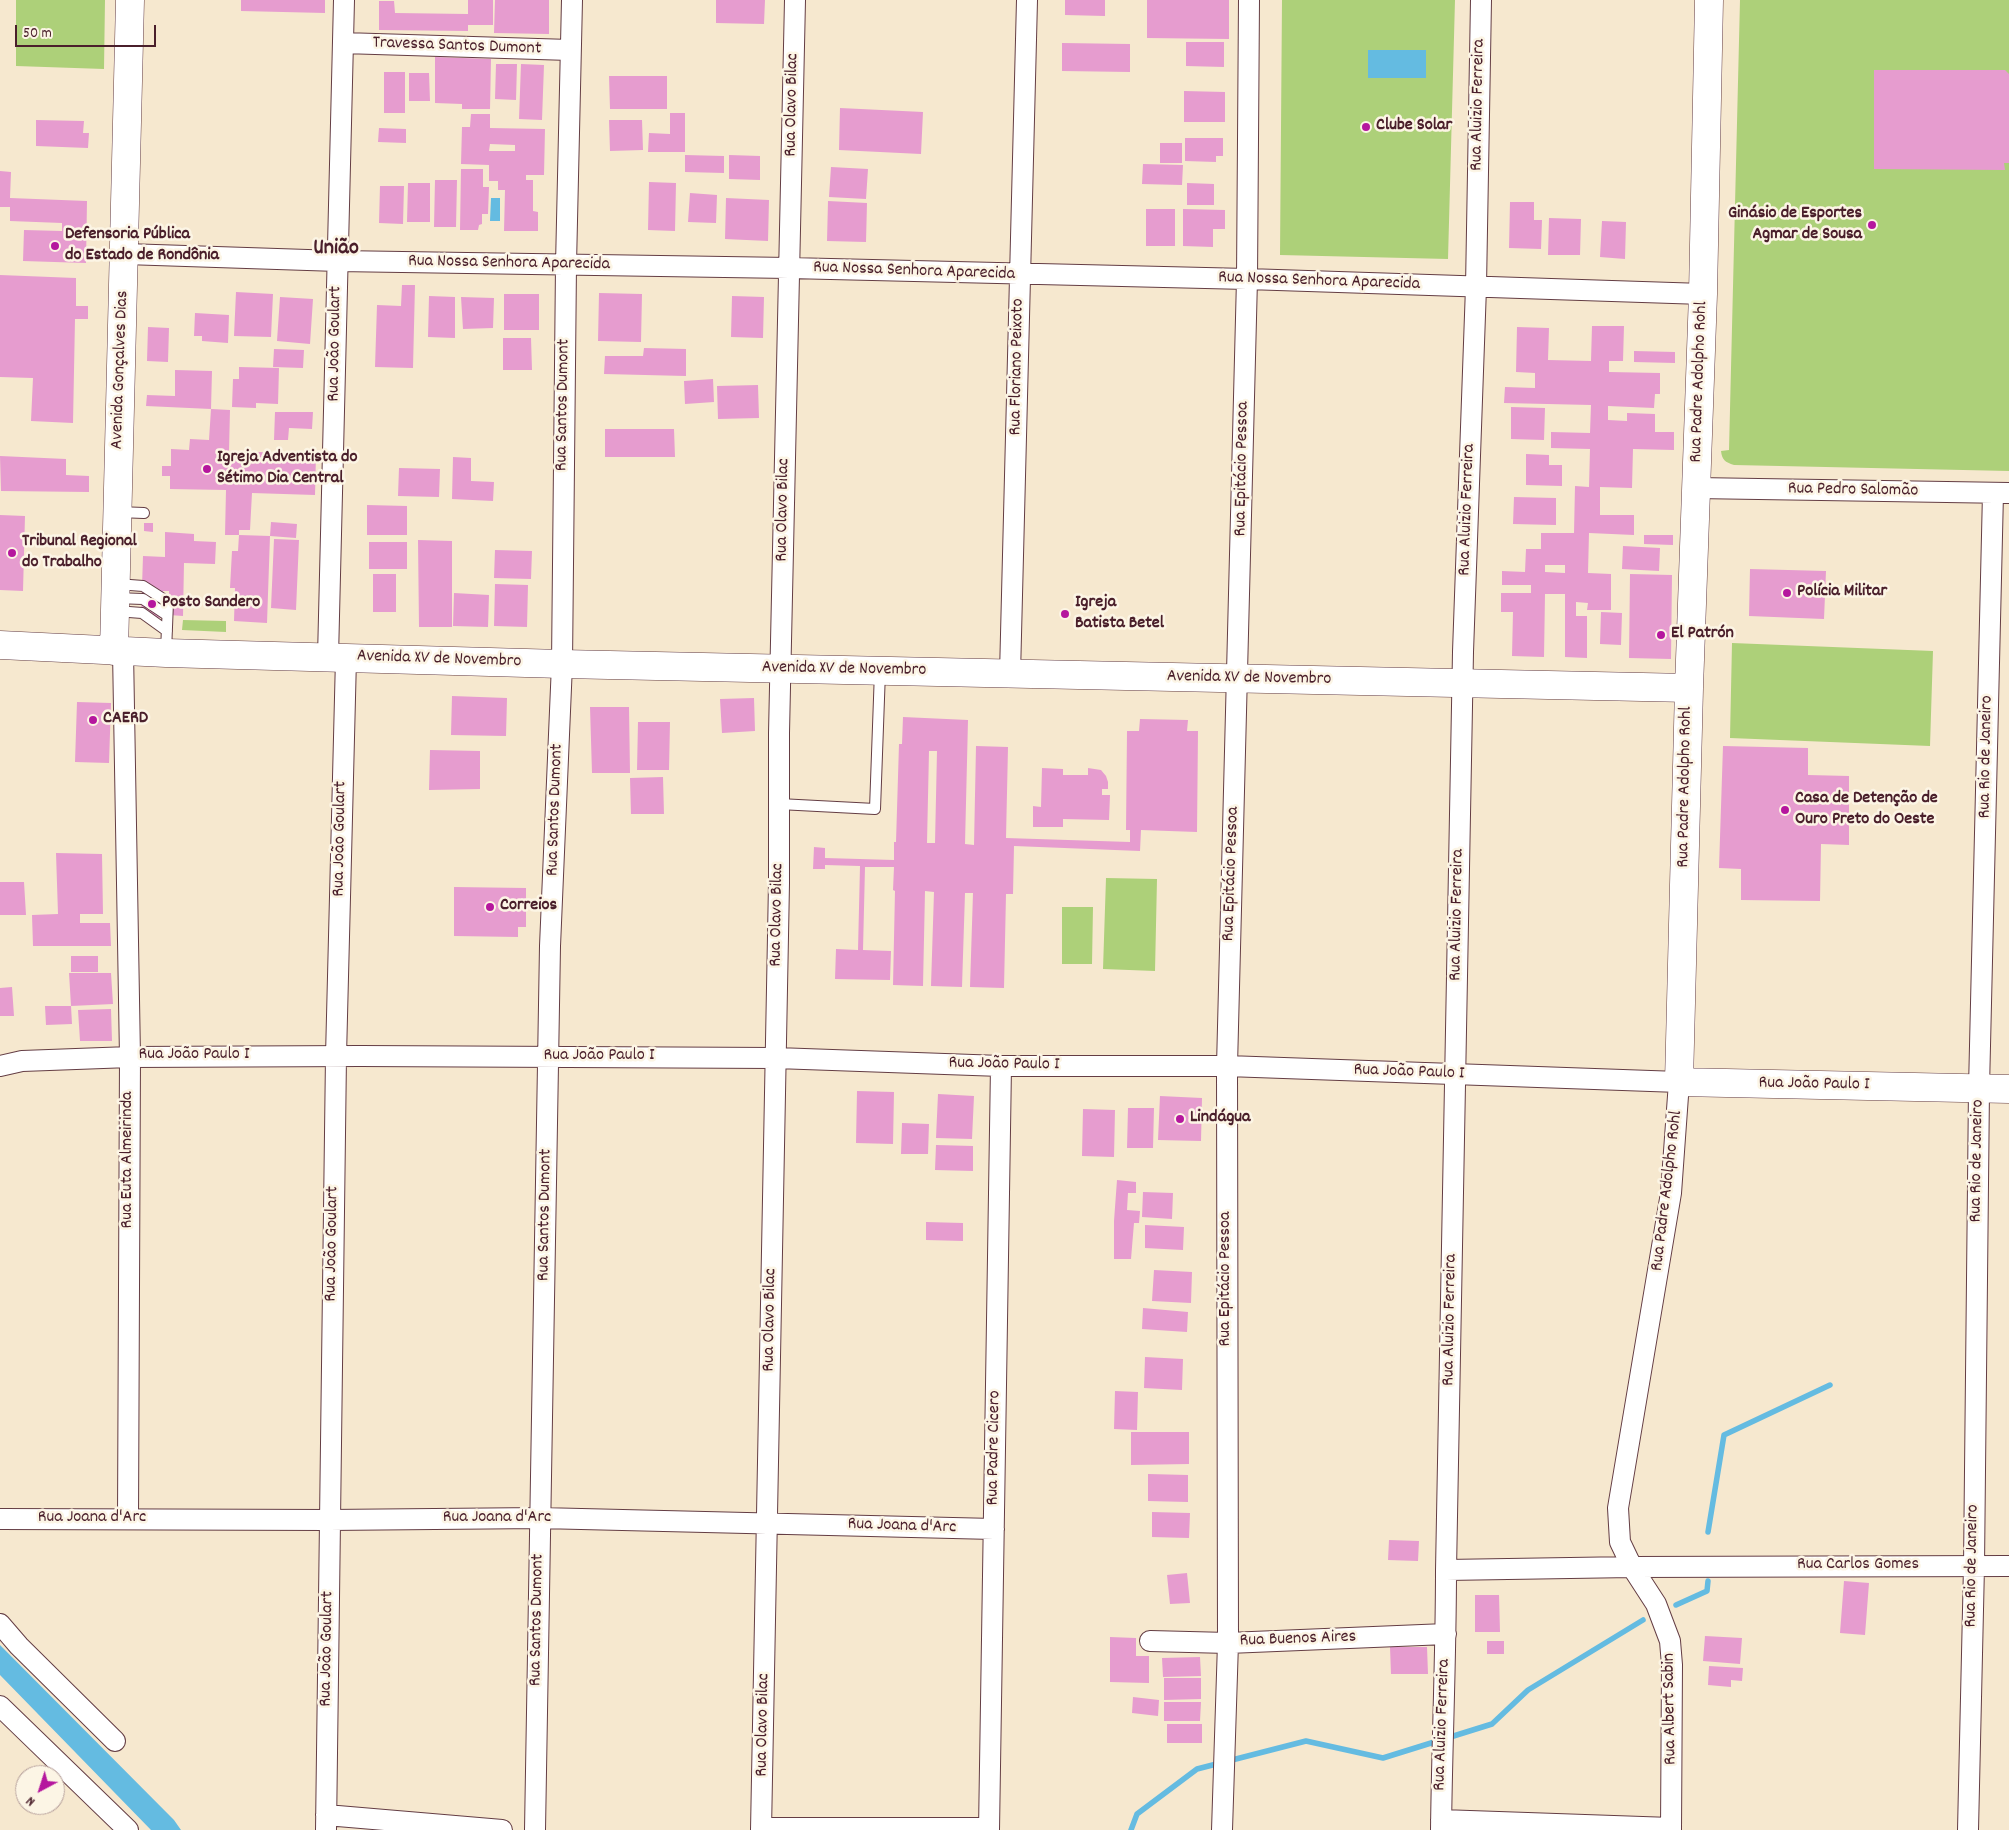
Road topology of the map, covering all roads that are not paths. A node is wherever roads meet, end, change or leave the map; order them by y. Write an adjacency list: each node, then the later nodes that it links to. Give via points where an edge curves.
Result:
1 (130, 0): 11 (street, Avenida Gonçalves Dias)
2 (344, 0): 9 (street, Rua João Goulart)
3 (572, 0): 10 (street, Rua Santos Dumont)
4 (795, 0): 14 (street, Rua Olavo Bilac)
5 (1027, 0): 15 (street, Rua Floriano Peixoto)
6 (1249, 0): 16 (street, Rua Epitácio Pessoa)
7 (1481, 0): 17 (street, Rua Aluizio Ferreira)
8 (1709, 0): 18 (street, Rua Padre Adolpho Rohl)
9 (343, 43): 10 (street, Travessa Santos Dumont); 12 (street, Rua João Goulart)
10 (570, 50): 13 (street, Rua Santos Dumont)
11 (125, 254): 12 (street, Rua Nossa Senhora Aparecida); 21 (street, Avenida Gonçalves Dias)
12 (338, 262): 13 (street, Rua Nossa Senhora Aparecida); 27 (street, Rua João Goulart)
13 (566, 265): 14 (street, Rua Nossa Senhora Aparecida); 28 (street, Rua Santos Dumont)
14 (789, 268): 15 (street, Rua Nossa Senhora Aparecida); 29 (street, Rua Olavo Bilac)
15 (1020, 275): 16 (street, Rua Nossa Senhora Aparecida); 31 (street, Rua Floriano Peixoto)
16 (1248, 279): 17 (street, Rua Nossa Senhora Aparecida); 32 (street, Rua Epitácio Pessoa)
17 (1476, 287): 18 (street, Rua Nossa Senhora Aparecida); 33 (street, Rua Aluizio Ferreira)
18 (1703, 294): 19 (street, Rua Padre Adolpho Rohl)
19 (1696, 488): 20 (street, Rua Pedro Salomão); 34 (street, Rua Padre Adolpho Rohl)
20 (2001, 493): 45 (street, Rua Rio de Janeiro)
21 (117, 512): 22 (lane); 23 (street, Avenida Gonçalves Dias)
22 (144, 513)
23 (115, 598): 24 (lane, via 142,613); 24 (lane, via 143,600 167,615); 26 (street, Avenida Gonçalves Dias)
24 (167, 642): 26 (street, Avenida XV de Novembro); 27 (street, Avenida XV de Novembro)
25 (0, 645): 26 (street, Avenida XV de Novembro)
26 (118, 651): 38 (street, Rua Euta Almeirinda)
27 (337, 658): 28 (street, Avenida XV de Novembro); 36 (street, Rua João Goulart)
28 (562, 664): 29 (street, Avenida XV de Novembro); 37 (street, Rua Santos Dumont, via 550,946)
29 (780, 669): 30 (street, Avenida XV de Novembro); 35 (street, Rua Olavo Bilac)
30 (880, 671): 31 (street, Avenida XV de Novembro); 35 (lane, via 875,809)
31 (1010, 674): 32 (street, Avenida XV de Novembro)
32 (1238, 679): 33 (street, Avenida XV de Novembro); 42 (street, Rua Epitácio Pessoa)
33 (1462, 683): 34 (street, Avenida XV de Novembro); 43 (street, Rua Aluizio Ferreira)
34 (1689, 688): 44 (street, Rua Padre Adolpho Rohl)
35 (779, 804): 39 (street, Rua Olavo Bilac)
36 (336, 1056): 37 (street, Rua João Paulo I); 38 (street, Rua João Paulo I); 50 (street, Rua João Goulart)
37 (549, 1056): 39 (street, Rua João Paulo I); 48 (street, Rua Santos Dumont)
38 (130, 1057): 40 (street, Rua João Paulo I, via 22,1061); 47 (street, Rua Euta Almeirinda)
39 (776, 1058): 41 (street, Rua João Paulo I); 51 (street, Rua Olavo Bilac)
40 (0, 1066)
41 (1000, 1066): 42 (street, Rua João Paulo I); 52 (street, Rua Padre Cicero)
42 (1227, 1066): 43 (street, Rua João Paulo I); 60 (street, Rua Epitácio Pessoa)
43 (1456, 1074): 44 (street, Rua João Paulo I); 56 (street, Rua Aluizio Ferreira)
44 (1679, 1082): 45 (street, Rua João Paulo I); 55 (street, Rua Padre Adolpho Rohl, via 1671,1193 1618,1508 1620,1542)
45 (1979, 1088): 46 (street, Rua João Paulo I); 53 (street, Rua Rio de Janeiro)
46 (2009, 1089)
47 (128, 1518): 49 (street, Rua Joana d'Arc); 50 (street, Rua Joana d'Arc)
48 (540, 1518): 50 (street, Rua Joana d'Arc); 51 (street, Rua Joana d'Arc); 70 (street, Rua Santos Dumont)
49 (0, 1519)
50 (329, 1520): 63 (street, Rua João Goulart)
51 (768, 1523): 52 (street, Rua Joana d'Arc); 65 (street, Rua Olavo Bilac)
52 (994, 1529): 66 (street, Rua Padre Cicero)
53 (1974, 1566): 54 (street, Rua Carlos Gomes); 55 (street, Rua Carlos Gomes); 72 (street, Rua Rio de Janeiro)
54 (2009, 1566)
55 (1632, 1567): 56 (street); 67 (street, Rua Albert Sabin, via 1656,1604 1670,1641)
56 (1446, 1570): 58 (street, Rua Aluizio Ferreira)
57 (0, 1624): 62 (street)
58 (1446, 1634): 60 (street, Rua Buenos Aires); 64 (street, Rua Aluizio Ferreira)
59 (1150, 1641): 60 (street, Rua Buenos Aires)
60 (1228, 1643): 71 (street, Rua Epitácio Pessoa)
61 (0, 1706): 68 (street)
62 (116, 1740)
63 (326, 1823): 69 (street)
64 (1441, 1825): 67 (street)
65 (761, 1829): 66 (street)
66 (989, 1829)
67 (1671, 1829)
68 (128, 1830)
69 (502, 1830)
70 (535, 1830)
71 (1222, 1830)
72 (1968, 1830)

